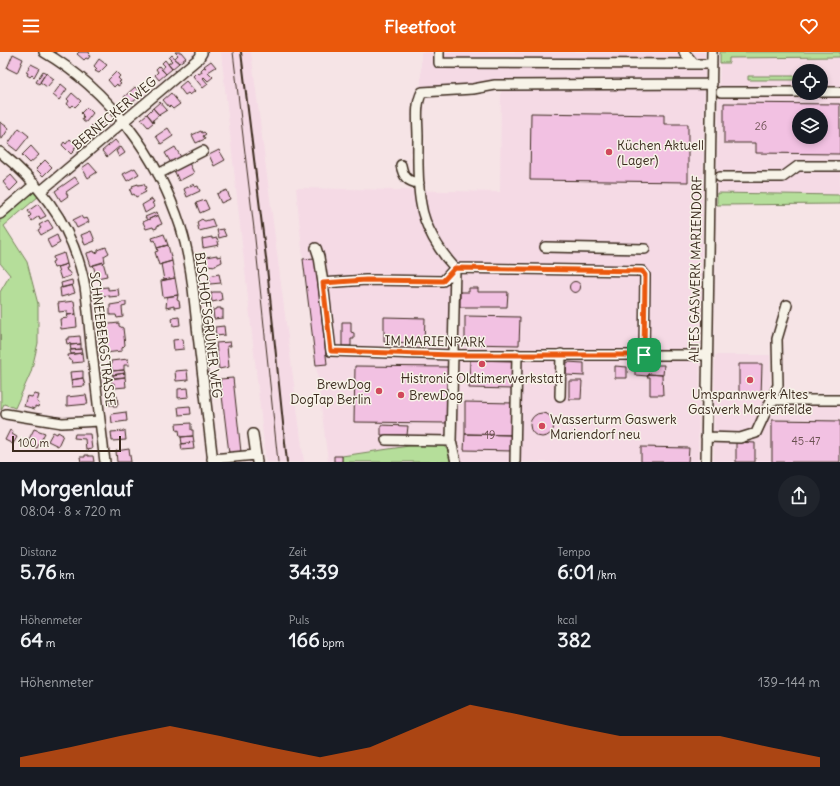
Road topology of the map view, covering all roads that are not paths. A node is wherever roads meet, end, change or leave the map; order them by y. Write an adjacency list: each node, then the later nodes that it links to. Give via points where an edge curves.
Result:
1 (44, 52): 13 (street, BISCHOFSGRÜNER WEG, via 81,79)
2 (439, 52): 6 (street, via 439,63)
3 (684, 52): 6 (street)
4 (712, 52): 7 (street, ALTES GASWERK MARIENDORF)
5 (202, 53): 13 (street, BERNECKER WEG)
6 (694, 64): 7 (street)
7 (712, 64): 8 (street, ALTES GASWERK MARIENDORF)
8 (712, 84): 20 (street, via 496,85 422,92 418,99); 32 (street, ALTES GASWERK MARIENDORF)
9 (721, 92): 10 (street)
10 (792, 92)
11 (828, 92): 12 (street)
12 (840, 92)
13 (124, 122): 18 (street, BISCHOFSGRÜNER WEG); 21 (street, BERNECKER WEG)
14 (203, 151): 18 (street)
15 (0, 152): 21 (street, SCHNEEBERGSTRASSE)
16 (401, 165): 20 (street, via 404,176)
17 (840, 166): 19 (street, via 798,166 783,177)
18 (158, 174): 44 (street, BISCHOFSGRÜNER WEG, via 178,222 190,264)
19 (720, 177)
20 (419, 183): 26 (street, via 421,206 427,224 444,256)
21 (38, 187): 22 (street, BERNECKER WEG); 38 (street, SCHNEEBERGSTRASSE, via 64,226 83,278)
22 (0, 214)
23 (545, 247): 25 (street)
24 (316, 248): 27 (street, IM MARIENPARK)
25 (645, 249)
26 (455, 268): 27 (street, via 443,281 355,280); 31 (street, via 642,271 645,275); 33 (street)
27 (323, 283): 33 (street, IM MARIENPARK, via 331,351)
28 (787, 305): 35 (street, via 777,339 778,385)
29 (517, 354): 30 (street, IM MARIENPARK); 33 (street, IM MARIENPARK, via 463,354); 47 (street)
30 (561, 354): 31 (street, IM MARIENPARK); 34 (street)
31 (644, 355): 32 (street, IM MARIENPARK)
32 (707, 355): 40 (street, ALTES GASWERK MARIENDORF)
33 (452, 357): 42 (street)
34 (560, 396)
35 (771, 400): 36 (street); 40 (street, via 756,433 740,438)
36 (840, 400)
37 (6, 414): 38 (street, via 62,423)
38 (100, 421): 45 (street, SCHNEEBERGSTRASSE)
39 (253, 434): 43 (street)
40 (706, 437): 48 (street, ALTES GASWERK MARIENDORF)
41 (386, 440): 42 (street)
42 (451, 441): 46 (street)
43 (256, 458): 44 (street)
44 (212, 460)
45 (105, 462)
46 (456, 462)
47 (515, 462)
48 (706, 462)

